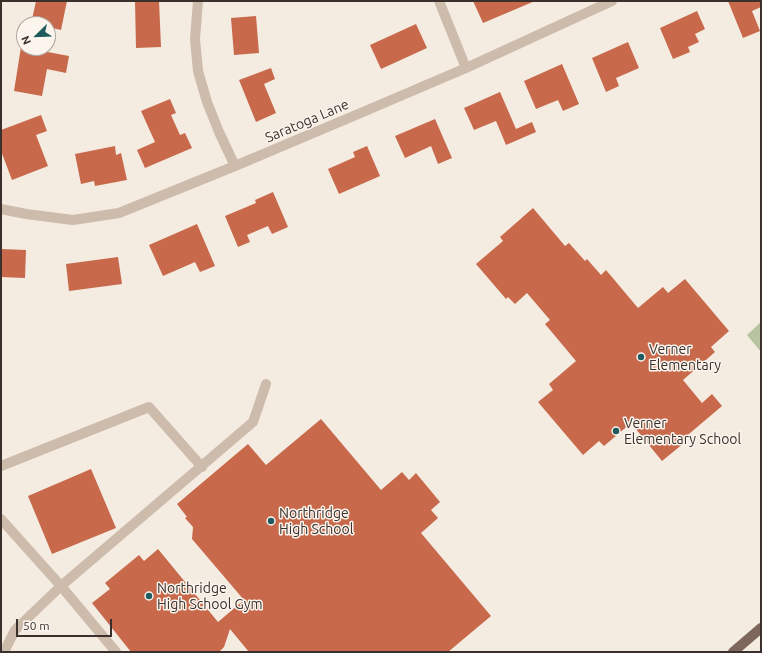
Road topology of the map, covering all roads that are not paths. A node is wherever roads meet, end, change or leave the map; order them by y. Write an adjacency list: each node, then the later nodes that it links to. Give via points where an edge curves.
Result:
1 (198, 1): 5 (street, via 195,40 198,71 207,102)
2 (439, 1): 4 (street)
3 (612, 1): 4 (street, Saratoga Lane)
4 (466, 68): 5 (street, Saratoga Lane)
5 (235, 166): 6 (street, Saratoga Lane, via 119,213 72,220)
6 (1, 209)
7 (266, 384): 9 (street, via 253,422)
8 (1, 466): 9 (street, via 149,407)
9 (202, 467): 11 (street)
10 (1, 519): 11 (street)
11 (61, 586): 13 (street, via 15,630); 14 (street)
12 (761, 628): 15 (main road)
13 (4, 652)
14 (116, 652)
15 (733, 652)

